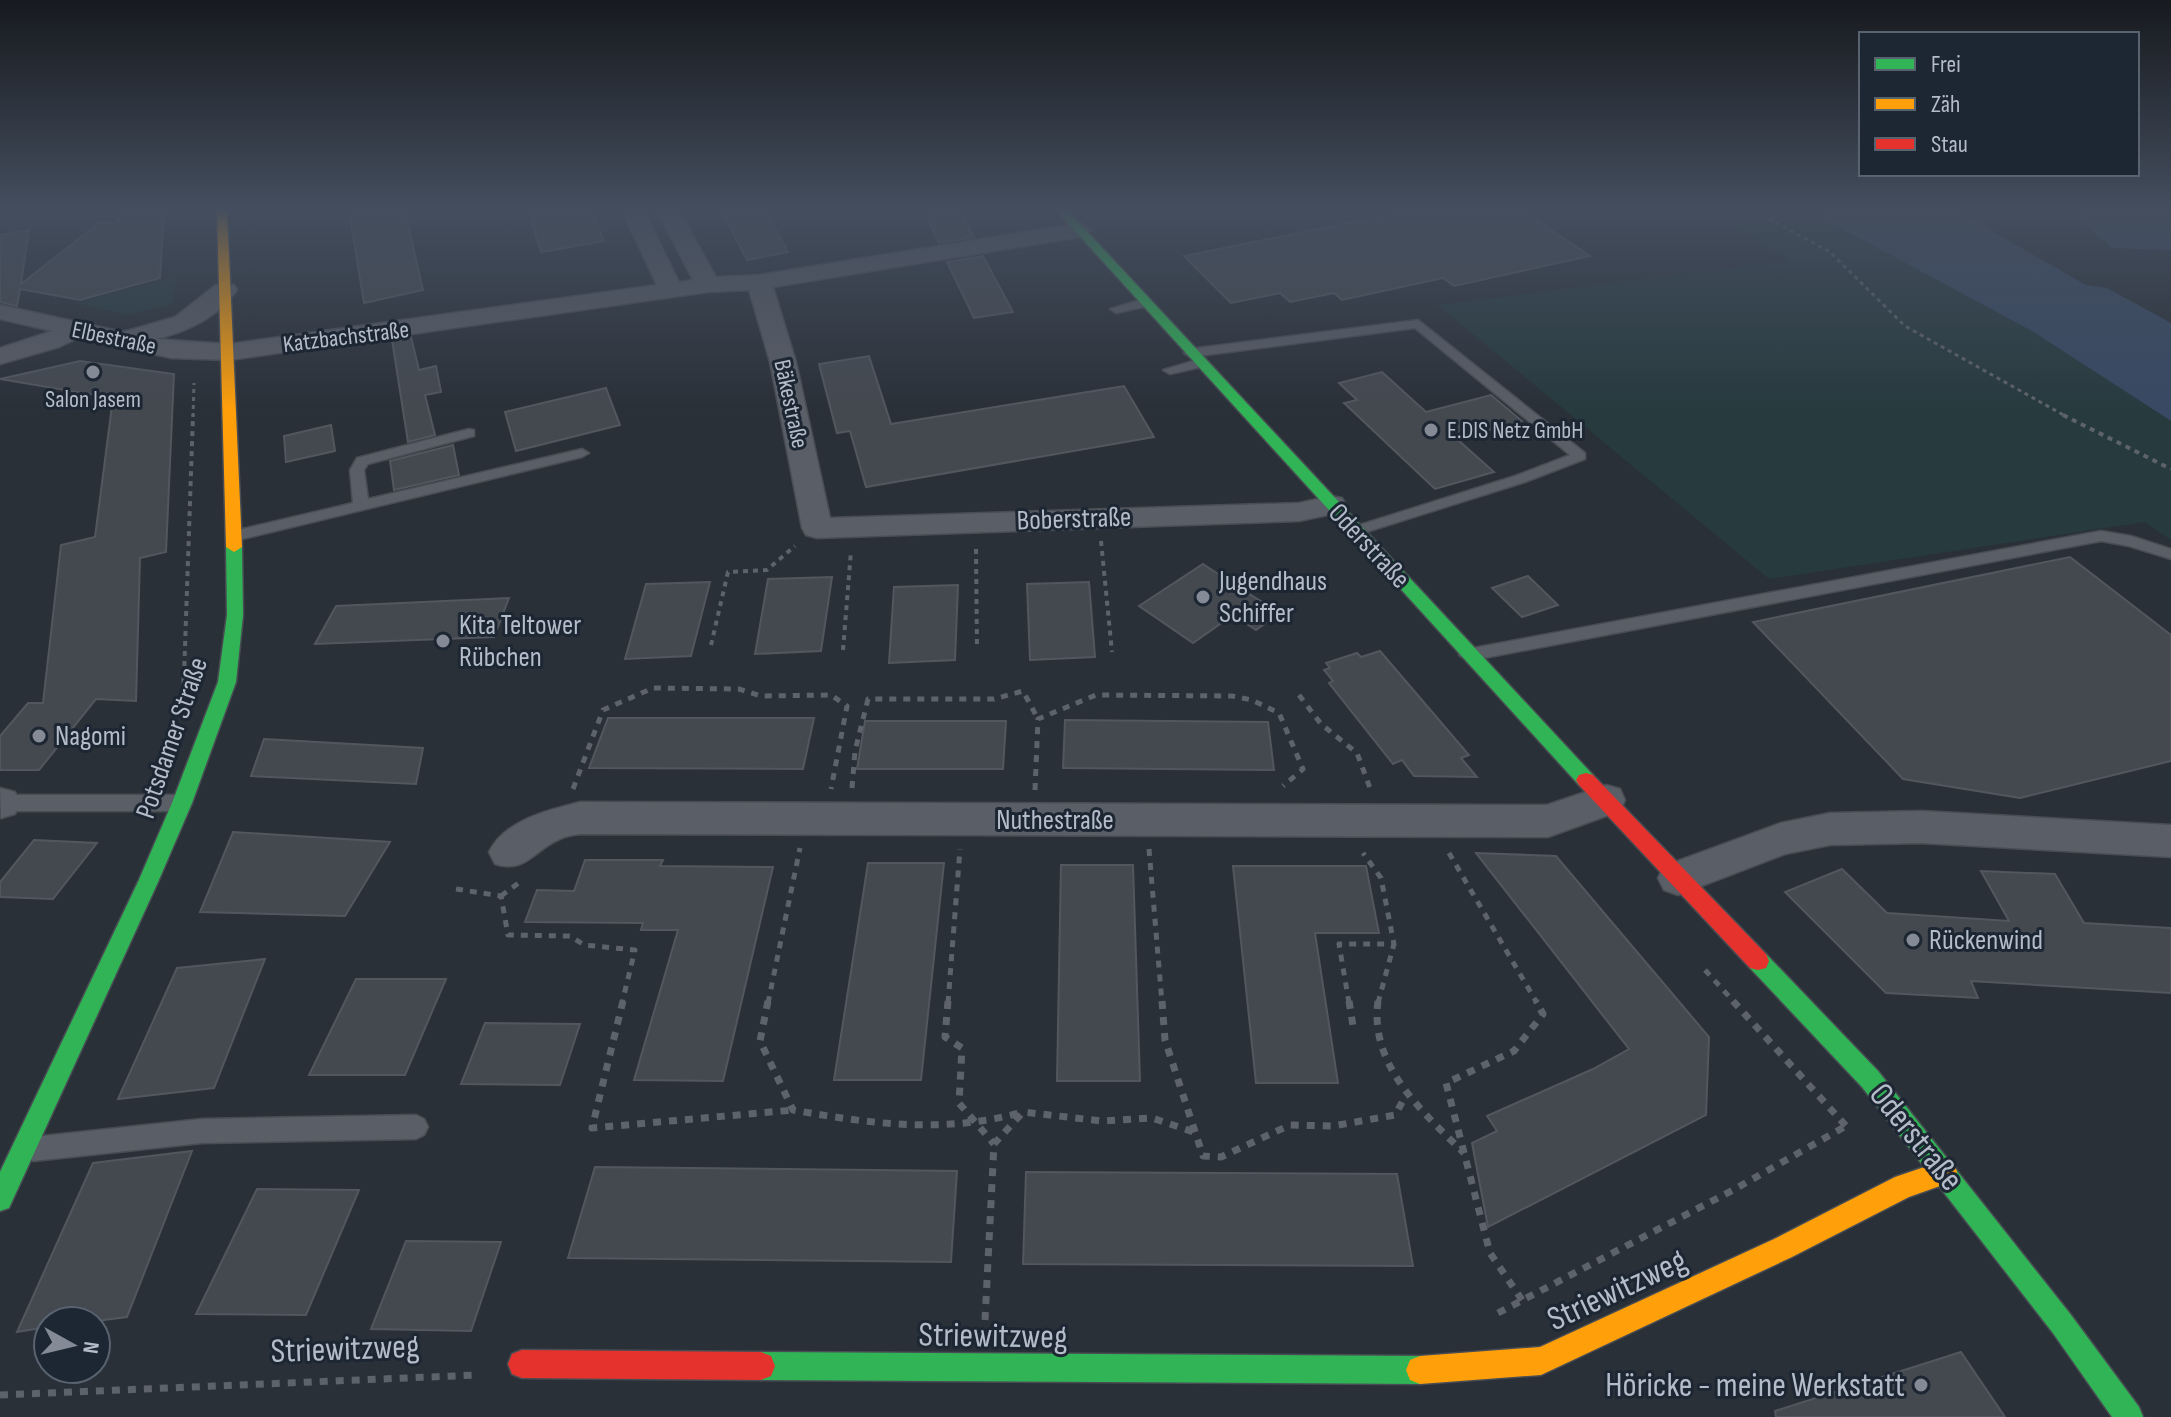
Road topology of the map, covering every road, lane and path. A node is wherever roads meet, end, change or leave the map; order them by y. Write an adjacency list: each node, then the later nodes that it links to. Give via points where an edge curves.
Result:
1 (225, 277): 9 (street, Potsdamer Straße)
2 (665, 277): 10 (street)
3 (704, 277): 8 (street)
4 (789, 277): 7 (street, Katzbachstraße)
5 (1121, 277): 11 (street, Oderstraße)
6 (1855, 277): 23 (path, via 1905,326 2030,398)
7 (759, 282): 8 (street, Katzbachstraße); 29 (street, Bäkestraße, via 783,362)
8 (708, 285): 10 (street, Katzbachstraße)
9 (225, 290): 15 (street, via 191,320 168,330); 16 (street, Potsdamer Straße)
10 (672, 291): 16 (street, Katzbachstraße)
11 (1144, 303): 12 (lane); 18 (street, Oderstraße)
12 (1116, 309)
13 (2, 314): 14 (street, Elbestraße)
14 (75, 330): 15 (street, Elbestraße); 17 (street)
15 (104, 336): 16 (street, Elbestraße, via 188,353)
16 (229, 352): 31 (street, Potsdamer Straße)
17 (0, 356)
18 (1195, 358): 19 (lane); 25 (street, Oderstraße); 30 (lane, via 1418,324 1580,456)
19 (1170, 370)
20 (195, 372): 39 (path)
21 (469, 433): 24 (lane, via 362,461 357,470)
22 (582, 453): 24 (lane)
23 (2171, 469)
24 (361, 504): 31 (lane)
25 (1331, 505): 26 (street, Boberstraße, via 1299,512); 30 (street, Oderstraße)
26 (1098, 518): 27 (street, Boberstraße); 36 (path)
27 (976, 522): 28 (street, Boberstraße); 34 (path)
28 (853, 526): 29 (street, Boberstraße); 35 (path)
29 (817, 528): 33 (path, via 767,570 728,572)
30 (1355, 531): 37 (street, Oderstraße)
31 (234, 536): 49 (street, Potsdamer Straße, via 235,615 227,682)
32 (2171, 554): 37 (lane, via 2101,536)
33 (711, 645)
34 (977, 648)
35 (843, 650)
36 (1112, 652)
37 (1468, 655): 47 (street, Oderstraße)
38 (1299, 695): 46 (path, via 1321,724 1357,753)
39 (183, 697)
40 (1038, 719): 41 (path, via 1096,695 1252,700 1279,713 1303,769); 44 (path, via 1023,691 994,699 868,699); 45 (path)
41 (1282, 787)
42 (570, 796): 43 (path, via 603,710 653,688 831,695 847,706)
43 (829, 797)
44 (851, 797)
45 (1034, 798)
46 (1374, 800)
47 (1606, 800): 56 (street, Nuthestraße, via 1548,821 580,818 548,826); 57 (street, Oderstraße)
48 (0, 803): 49 (lane)
49 (182, 803): 69 (street, Potsdamer Straße)
50 (2171, 841): 57 (street, via 1921,827 1830,829 1781,839)
51 (801, 843): 63 (path, via 760,1041)
52 (960, 844): 65 (path, via 945,1037 962,1048 959,1103)
53 (1149, 844): 67 (path, via 1165,1040)
54 (1358, 845): 59 (path, via 1381,878)
55 (1444, 846): 70 (path, via 1543,1014 1514,1051 1446,1083)
56 (509, 852)
57 (1678, 878): 71 (street, Oderstraße, via 1870,1079)
58 (456, 889): 63 (path, via 501,896 508,935 570,936 584,945 635,950 592,1128)
59 (1394, 944): 60 (path, via 1339,944); 61 (path, via 1376,1015 1382,1052)
60 (1354, 1032)
61 (1406, 1095): 67 (path, via 1395,1115 1333,1126 1290,1125 1221,1157 1203,1156); 70 (path)
62 (1822, 1100): 73 (path, via 1846,1126)
63 (793, 1110): 65 (path, via 849,1120)
64 (1023, 1112): 65 (path); 67 (path, via 1102,1121 1152,1118); 68 (path)
65 (977, 1124): 68 (path)
66 (416, 1127): 69 (lane, via 202,1131)
67 (1195, 1132)
68 (994, 1144): 75 (path)
69 (22, 1151): 72 (street, Potsdamer Straße)
70 (1465, 1153): 73 (path, via 1490,1253)
71 (1945, 1172): 76 (street, Striewitzweg, via 1904,1186 1541,1361 1434,1370 1293,1371); 78 (street, Oderstraße)
72 (0, 1199)
73 (1522, 1300): 74 (path)
74 (1483, 1321)
75 (985, 1329)
76 (522, 1364): 77 (path, Striewitzweg, via 477,1376)
77 (0, 1395)
78 (2129, 1417)

